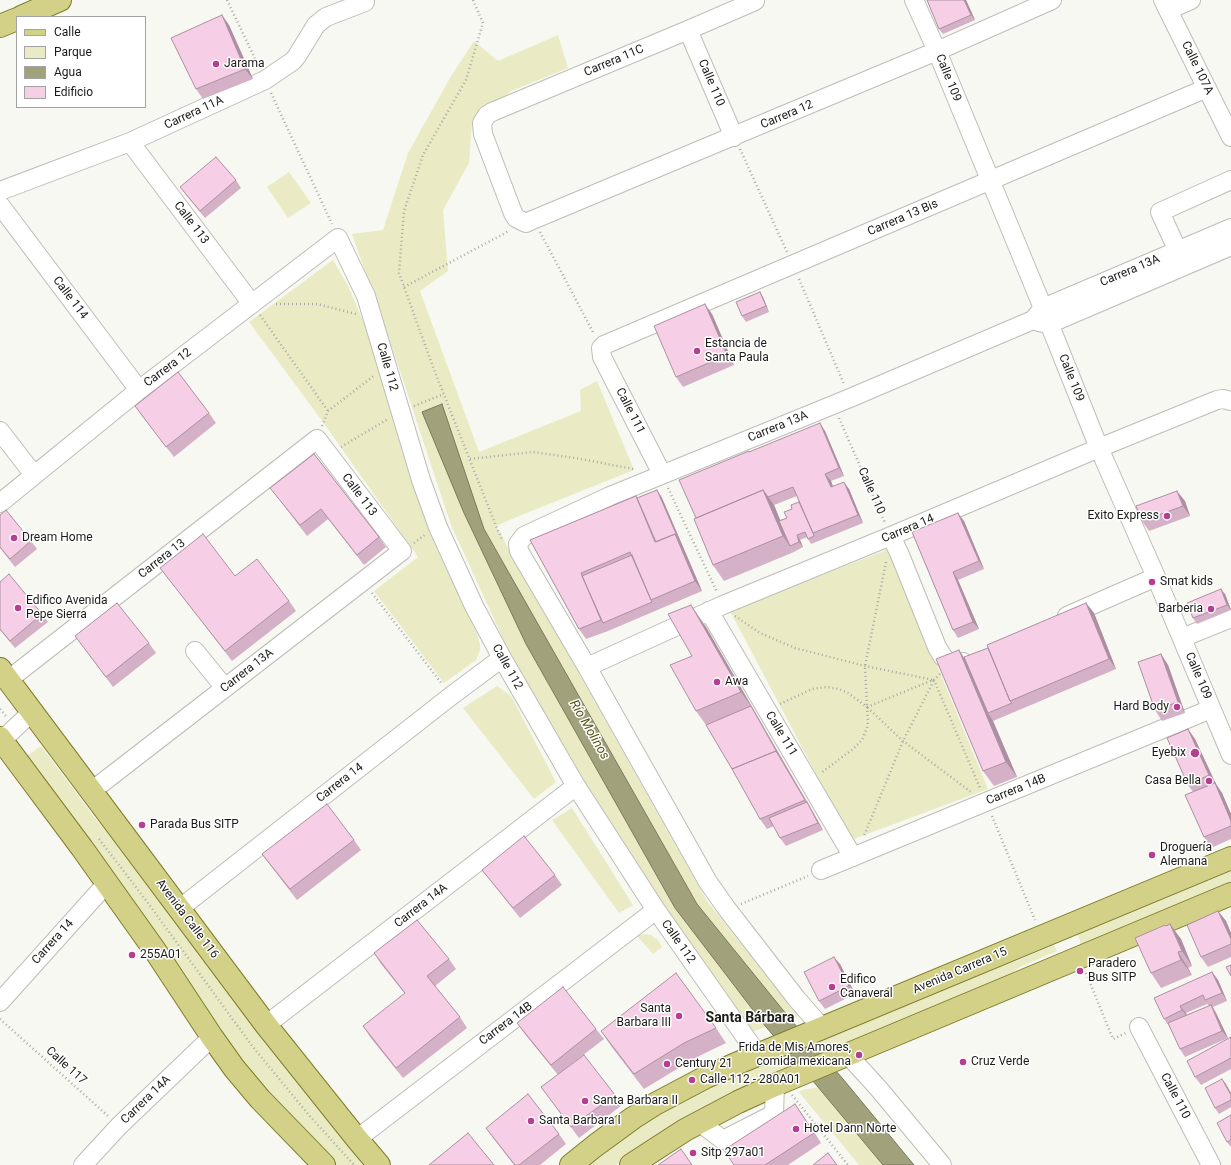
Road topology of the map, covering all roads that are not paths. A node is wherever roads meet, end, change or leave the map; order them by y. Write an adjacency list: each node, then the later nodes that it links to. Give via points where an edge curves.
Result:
1 (60, 0): 8 (main road)
2 (914, 0): 12 (street, Calle 109)
3 (1052, 0): 12 (street, Carrera 12)
4 (1191, 0): 7 (street)
5 (754, 1): 11 (street, Carrera 11C)
6 (364, 2): 16 (street, Carrera 11A, via 326,16 316,25 298,56 265,80)
7 (1166, 5): 13 (street, Calle 107A)
8 (23, 16)
9 (16, 19): 10 (main road)
10 (0, 26)
11 (688, 30): 14 (street, Calle 110); 21 (street, Carrera 11C, via 492,112 484,119 482,127 485,142 513,213 516,218)
12 (937, 51): 14 (street, Carrera 12); 18 (street, Calle 109)
13 (1207, 88): 15 (street, Calle 107A); 18 (street, Carrera 13 Bis)
14 (734, 137): 21 (street, Carrera 12)
15 (1231, 137)
16 (130, 142): 19 (street, Carrera 11A); 26 (street, Calle 113)
17 (1231, 180): 25 (street, via 1160,212)
18 (990, 181): 27 (street, Calle 109); 28 (street, Carrera 13 Bis, via 607,343)
19 (0, 191)
20 (0, 205): 29 (street, Calle 114)
21 (526, 221)
22 (1231, 228): 25 (street, Carrera 13A)
23 (338, 238): 26 (street, Carrera 12); 46 (street, Calle 112, via 366,296 387,367 405,409 420,480 474,606)
24 (1231, 246): 25 (street, Carrera 13A)
25 (1181, 259): 27 (street, Carrera 13A)
26 (252, 304): 29 (street, Carrera 12)
27 (1042, 318): 33 (street, Calle 109); 34 (street, Carrera 13A)
28 (601, 348): 34 (street, Calle 111, via 602,357)
29 (140, 390): 35 (street, Carrera 12)
30 (1231, 401): 33 (street, Carrera 14, via 1217,400)
31 (0, 431): 35 (street)
32 (316, 439): 38 (street, Calle 113); 48 (street, Carrera 13)
33 (1099, 448): 37 (street, Carrera 14); 39 (street, Calle 109)
34 (662, 474): 47 (street, Carrera 13A, via 524,536 518,544 519,551)
35 (34, 475): 36 (street, Carrera 12)
36 (0, 503)
37 (891, 536): 40 (street, Carrera 14); 45 (street, via 943,657 950,664)
38 (402, 551): 49 (street, Carrera 13A)
39 (1156, 577): 42 (street); 43 (street, Calle 109)
40 (716, 608): 47 (street, Carrera 14); 56 (street, Calle 111, via 767,710)
41 (1231, 618): 43 (street)
42 (1054, 622)
43 (1182, 638): 50 (street, Calle 109)
44 (196, 651): 49 (street)
45 (975, 656)
46 (502, 658): 54 (street, Calle 112); 61 (street, Carrera 14)
47 (587, 667): 68 (street, via 708,882 799,1003)
48 (4, 674): 51 (main road, Avenida Calle 116)
49 (225, 688): 55 (street, Carrera 13A)
50 (1212, 709): 53 (street, Calle 109); 56 (street, Carrera 14B)
51 (32, 712): 52 (street); 55 (main road, Avenida Calle 116)
52 (4, 737): 59 (main road)
53 (1231, 755)
54 (576, 786): 62 (street, Calle 112); 66 (street, Carrera 14A)
55 (90, 790): 61 (main road, Avenida Calle 116)
56 (855, 856): 58 (street, Carrera 14B)
57 (1231, 858): 63 (main road, Avenida Carrera 15)
58 (821, 870)
59 (107, 883): 65 (street, Carrera 14); 69 (main road)
60 (1231, 894): 64 (main road)
61 (179, 909): 66 (main road, Avenida Calle 116)
62 (656, 910): 70 (street, Calle 112); 72 (street, Carrera 14B)
63 (993, 957): 64 (main road, via 1021,953 1062,936 1068,937 1071,941 1069,953 1029,971); 68 (main road, Avenida Carrera 15)
64 (1006, 989): 71 (main road)
65 (0, 1002)
66 (266, 1025): 72 (main road, Avenida Calle 116)
67 (1139, 1027): 79 (street, Calle 110)
68 (816, 1031): 70 (main road, Avenida Carrera 15)
69 (212, 1038): 73 (street, Carrera 14A, via 119,1126); 74 (main road, via 252,1089)
70 (762, 1053): 76 (main road, Avenida Carrera 15, via 706,1077 655,1104)
71 (840, 1058): 77 (main road, via 738,1102 685,1130); 78 (street, via 880,1089)
72 (357, 1139): 75 (main road, Avenida Calle 116)
73 (83, 1165)
74 (324, 1165)
75 (379, 1165)
76 (571, 1165)
77 (631, 1165)
78 (942, 1165)
79 (1211, 1165)

